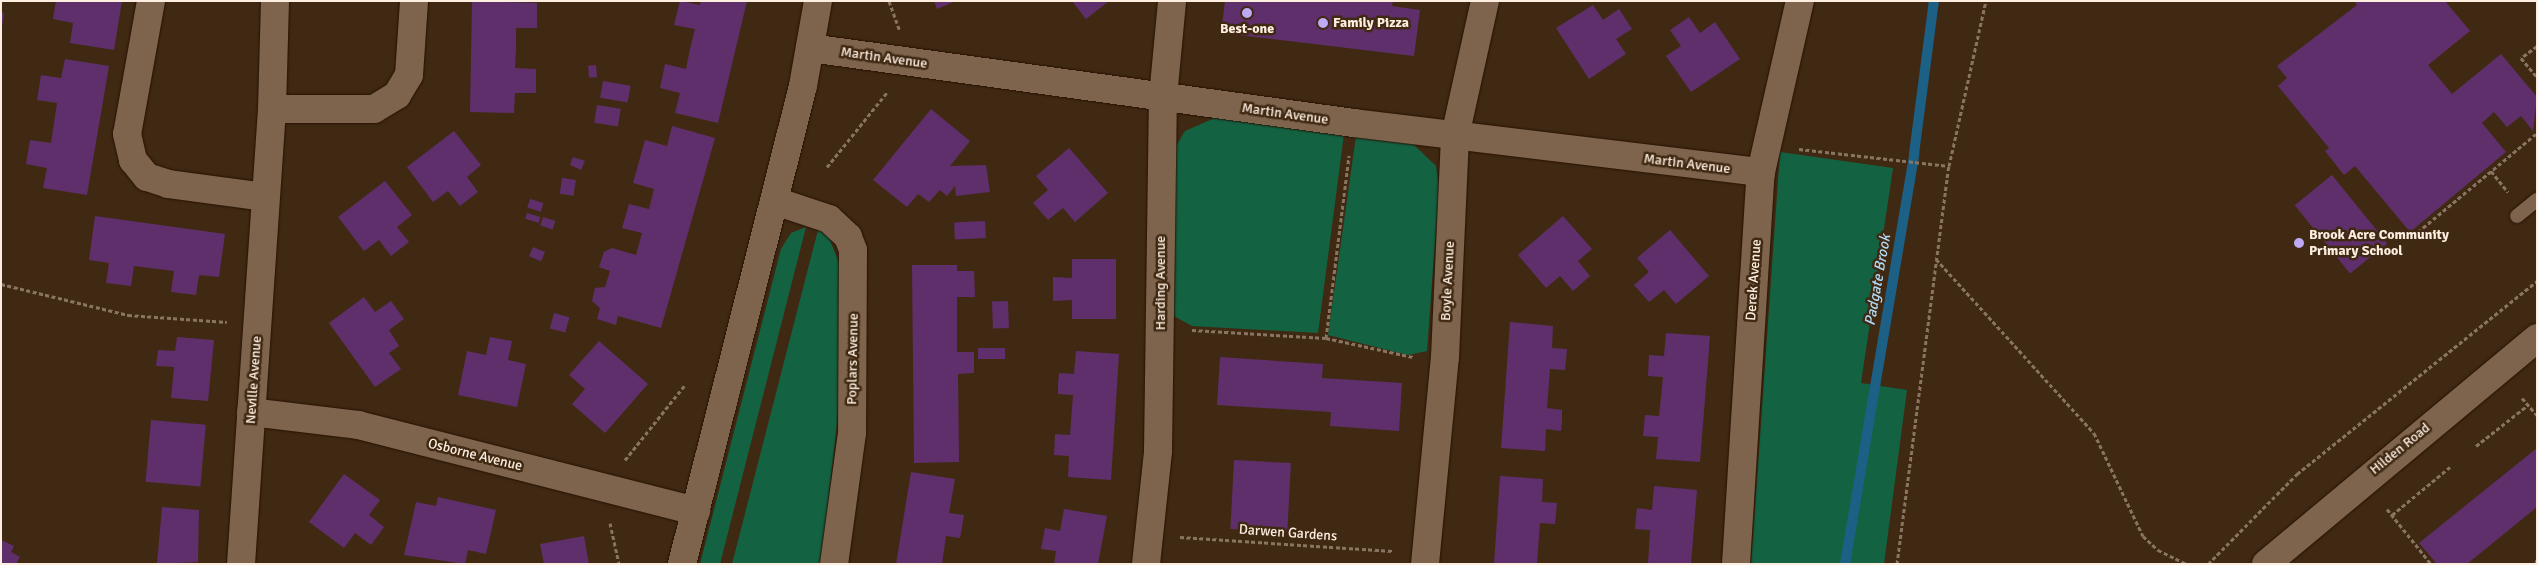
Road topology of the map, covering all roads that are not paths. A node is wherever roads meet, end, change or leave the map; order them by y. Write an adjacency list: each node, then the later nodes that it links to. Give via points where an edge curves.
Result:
1 (151, 1): 13 (street, via 127,134 133,160 147,177 168,184)
2 (275, 1): 10 (street, Neville Avenue)
3 (414, 1): 10 (street, via 409,75 397,95 374,109)
4 (818, 1): 8 (street)
5 (1172, 1): 9 (street, Harding Avenue)
6 (1485, 1): 11 (street, Boyle Avenue)
7 (1800, 1): 12 (street, Derek Avenue)
8 (810, 48): 9 (street, Martin Avenue); 15 (street)
9 (1163, 97): 11 (street, Martin Avenue); 24 (street, Harding Avenue, via 1161,328)
10 (272, 109): 13 (street, Neville Avenue)
11 (1455, 136): 12 (street, Martin Avenue); 20 (street, Boyle Avenue, via 1444,357)
12 (1761, 172): 25 (street, Derek Avenue)
13 (265, 197): 18 (street, Neville Avenue)
14 (2537, 200): 16 (lane)
15 (775, 201): 19 (street); 23 (street, Poplars Avenue, via 829,219 848,237 853,250 852,433)
16 (2517, 216)
17 (2537, 338): 26 (street, Hilden Road)
18 (251, 412): 19 (street, Osborne Avenue, via 358,424); 21 (street, Neville Avenue)
19 (696, 511): 22 (street)
20 (1425, 558)
21 (241, 564)
22 (682, 564)
23 (834, 564)
24 (1146, 564)
25 (1736, 564)
26 (2266, 564)

